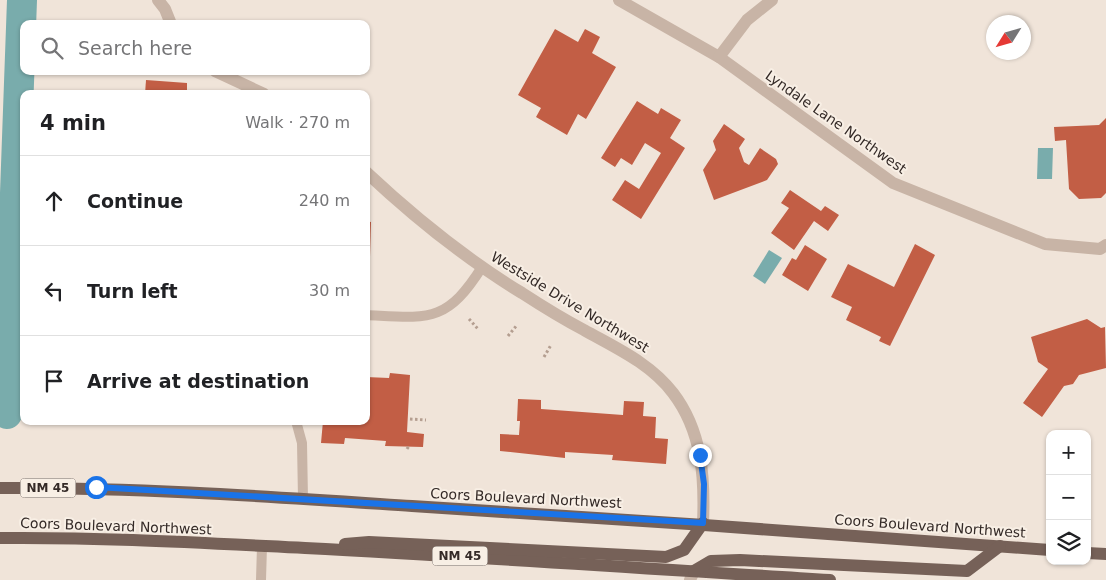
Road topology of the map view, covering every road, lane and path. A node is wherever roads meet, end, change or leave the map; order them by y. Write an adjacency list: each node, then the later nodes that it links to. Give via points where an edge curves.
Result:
1 (619, 0): 5 (street, Lyndale Lane Northwest)
2 (772, 0): 5 (street, via 747,20)
3 (164, 3): 4 (street)
4 (170, 20)
5 (719, 57): 9 (street, Lyndale Lane Northwest, via 893,183 1045,244 1100,249)
6 (224, 75): 7 (street)
7 (255, 90)
8 (370, 176): 10 (street, Westside Drive Northwest, via 422,222)
9 (1106, 245)
10 (482, 267): 11 (lane, via 457,300 435,315 418,318); 23 (street, Westside Drive Northwest, via 636,359 662,380 690,423 700,455 704,484)
11 (370, 315)
12 (469, 319): 14 (path)
13 (517, 325): 15 (path)
14 (478, 329)
15 (508, 336)
16 (551, 345): 17 (path)
17 (544, 357)
18 (410, 419): 19 (path)
19 (426, 420)
20 (297, 425): 22 (lane, via 302,443)
21 (0, 488): 22 (main road, Coors Boulevard Northwest / NM 45, via 96,487)
22 (302, 499): 23 (main road, Coors Boulevard Northwest / NM 45)
23 (703, 523): 26 (main road, Coors Boulevard Northwest / NM 45); 27 (main road, via 684,550 666,557 369,542)
24 (0, 538): 25 (main road, Coors Boulevard Northwest / NM 45, via 89,538)
25 (262, 546): 27 (main road, Coors Boulevard Northwest / NM 45); 33 (lane)
26 (1000, 546): 28 (main road, Coors Boulevard Northwest / NM 45); 31 (main road, via 967,571 740,560 712,561)
27 (300, 548): 31 (main road, Coors Boulevard Northwest / NM 45)
28 (1046, 550)
29 (1091, 553): 30 (main road)
30 (1106, 554)
31 (694, 577): 32 (main road, Coors Boulevard Northwest / NM 45)
32 (776, 578): 34 (main road, Coors Boulevard Northwest / NM 45)
33 (261, 580)
34 (830, 580)

